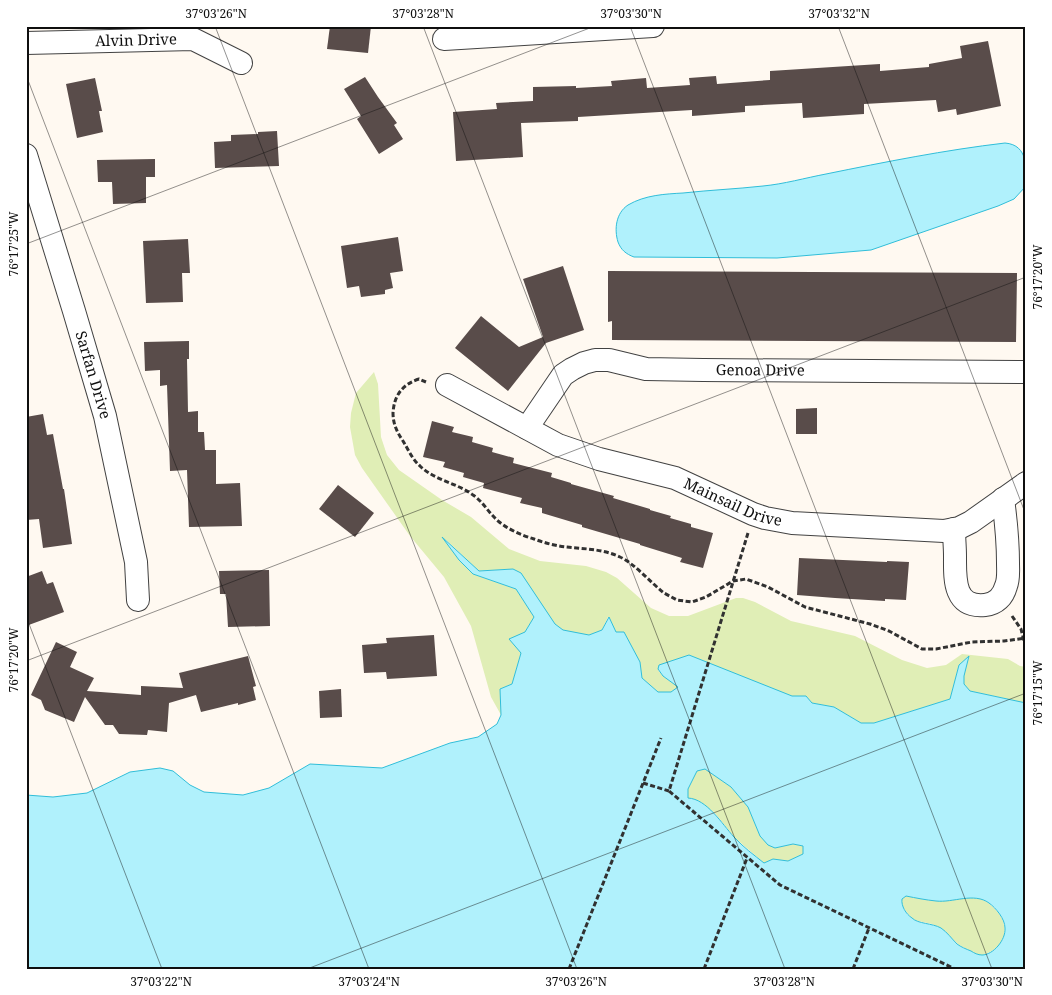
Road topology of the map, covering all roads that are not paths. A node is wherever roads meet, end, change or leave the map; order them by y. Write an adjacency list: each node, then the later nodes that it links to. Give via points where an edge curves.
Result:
1 (653, 26): 2 (street)
2 (444, 39)
3 (26, 43): 4 (street, Alvin Drive, via 193,39)
4 (241, 63)
5 (26, 154): 12 (street, Sarfan Drive, via 104,416 136,562)
6 (1026, 372): 8 (street, Genoa Drive, via 646,369 596,360 584,363 563,376)
7 (447, 385): 8 (street, Mainsail Drive)
8 (527, 428): 11 (street, Mainsail Drive, via 578,453 676,478 764,518 792,523)
9 (1026, 483): 10 (street, Mainsail Drive)
10 (1003, 499): 11 (street, Mainsail Drive, via 971,522); 11 (street, via 1008,578 1003,594 994,603 975,605 967,602 956,588)
11 (954, 529)
12 (138, 600)

